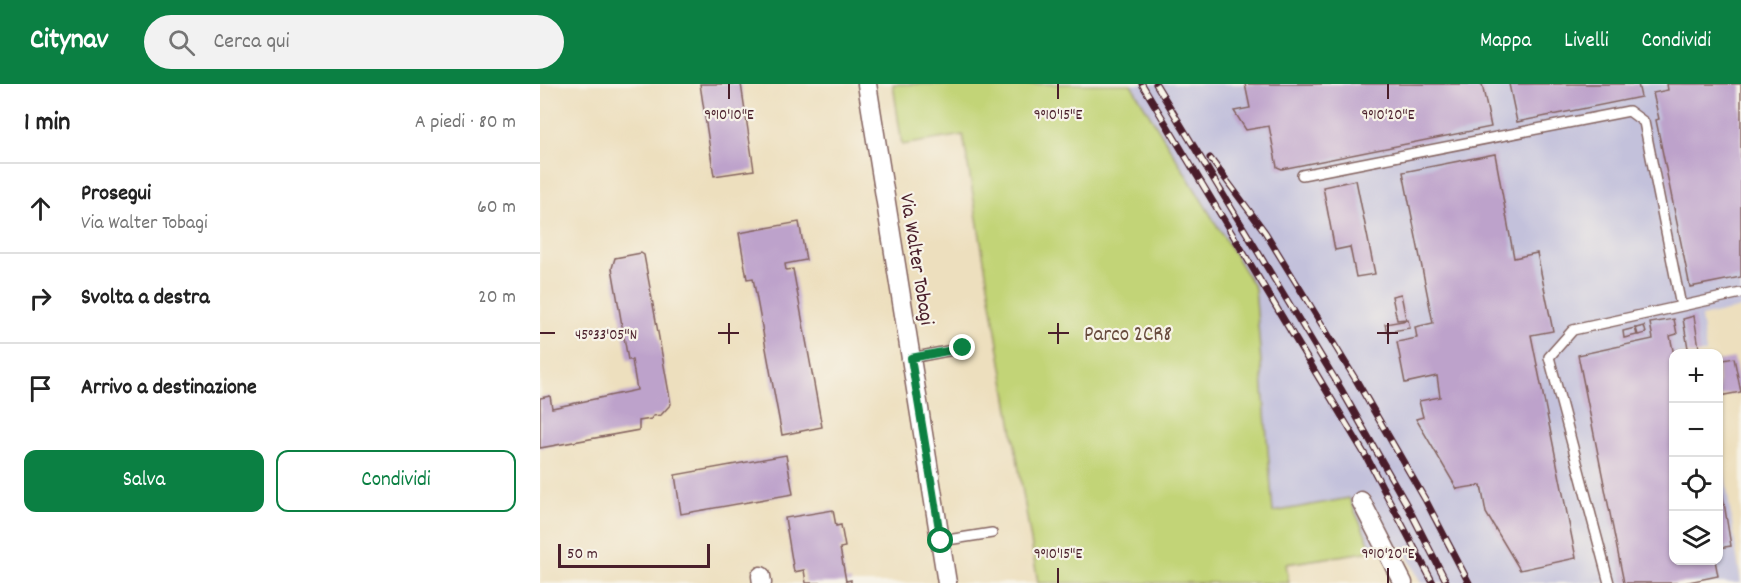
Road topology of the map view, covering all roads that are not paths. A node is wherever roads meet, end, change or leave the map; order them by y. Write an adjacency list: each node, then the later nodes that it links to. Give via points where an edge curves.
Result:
1 (867, 84): 6 (street, Via Walter Tobagi)
2 (1302, 175): 4 (lane, via 1629,111 1644,122)
3 (1741, 293): 4 (lane)
4 (1681, 306): 12 (lane, via 1573,330 1549,357)
5 (963, 348): 6 (lane)
6 (911, 358): 9 (street, Via Walter Tobagi)
7 (1361, 501): 11 (street)
8 (992, 533): 9 (lane)
9 (941, 541): 10 (street, Via Walter Tobagi)
10 (947, 583)
11 (1403, 583)
12 (1609, 583)

